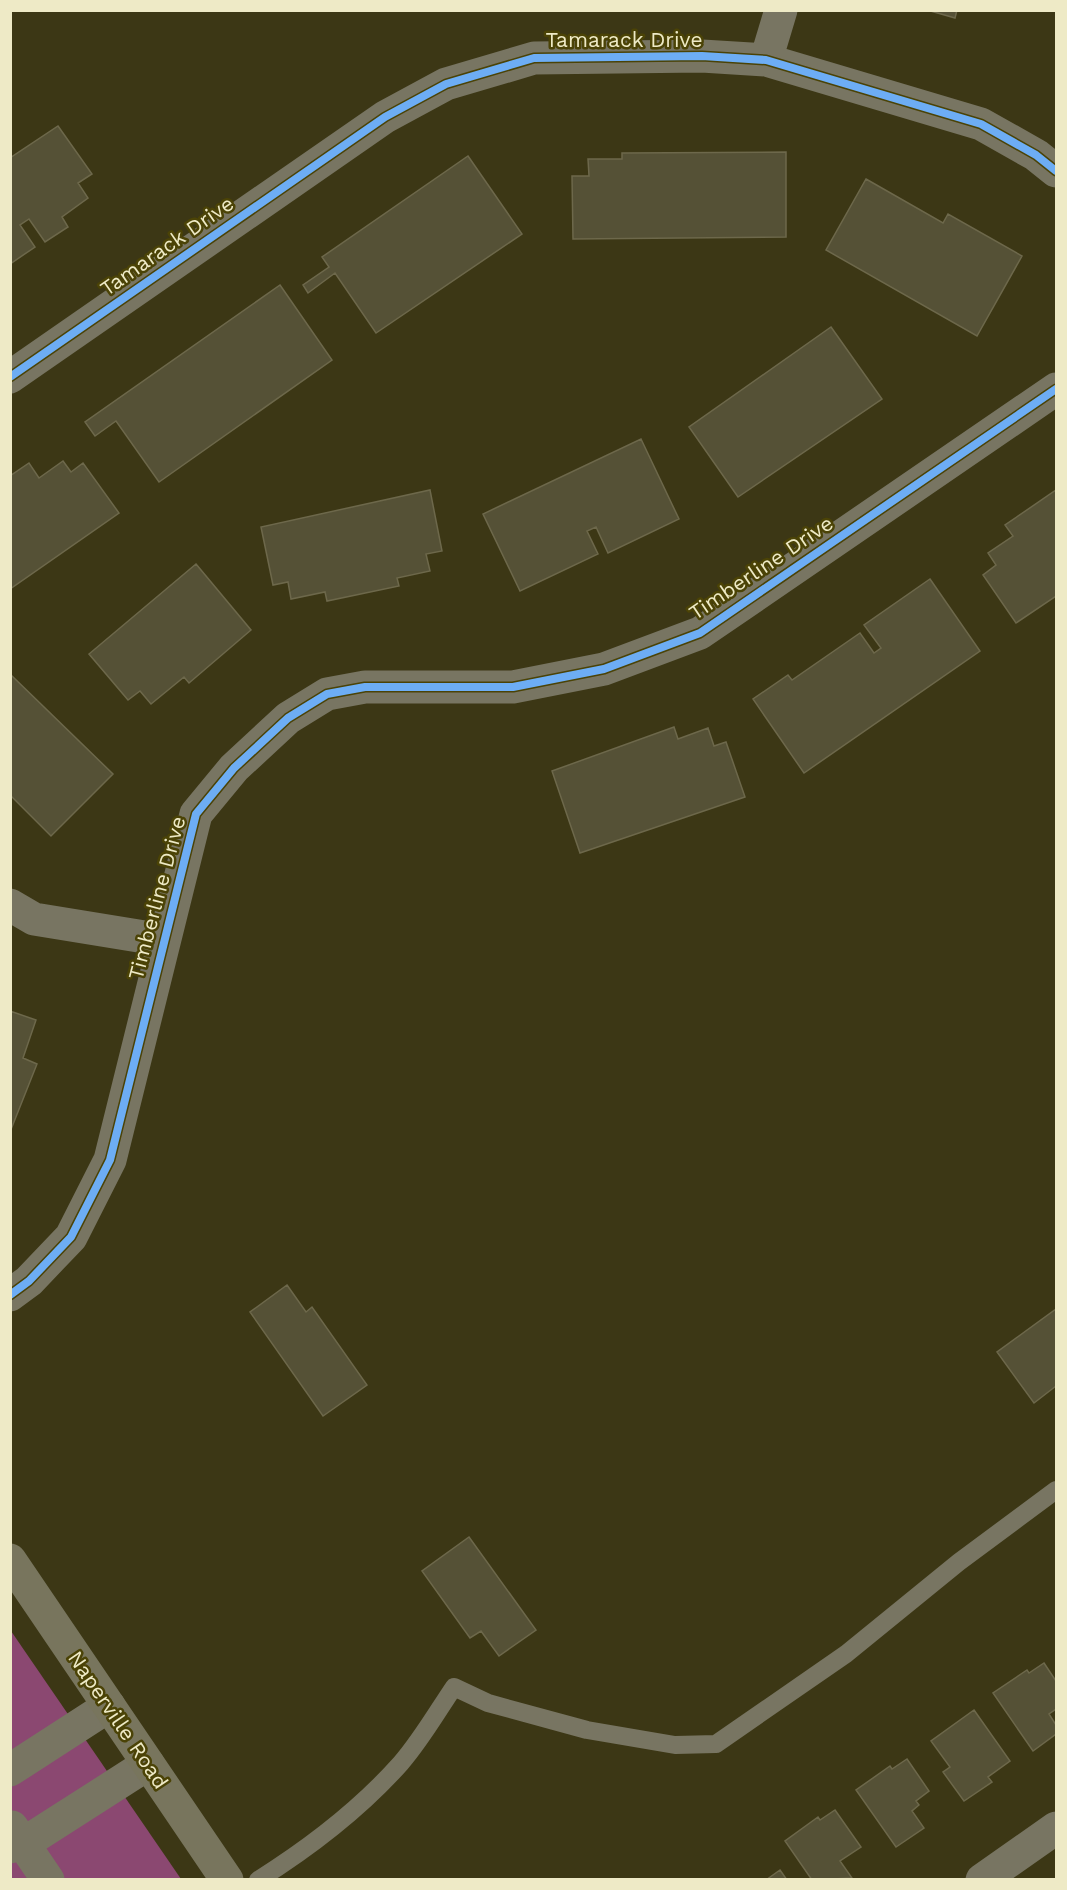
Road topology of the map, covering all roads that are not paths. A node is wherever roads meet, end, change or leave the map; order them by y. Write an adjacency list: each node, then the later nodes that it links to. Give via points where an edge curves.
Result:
1 (781, 10): 2 (street)
2 (766, 60): 3 (street, Tamarack Drive, via 981,124); 4 (street, Tamarack Drive, via 702,56 534,58 446,84 385,117)
3 (1056, 171)
4 (10, 377)
5 (1056, 388): 7 (street, Timberline Drive, via 700,633 604,669 513,687 365,687 327,694 288,718 234,768 196,814)
6 (10, 905): 7 (street, via 34,919)
7 (163, 940): 8 (street, Timberline Drive, via 110,1160 71,1237)
8 (10, 1295)
9 (1056, 1490): 18 (lane, via 846,1654 716,1744 675,1745 587,1730 488,1703 454,1687 401,1762 344,1817)
10 (10, 1560): 11 (street, Naperville Road)
11 (109, 1706): 12 (street, Naperville Road); 13 (street)
12 (148, 1764): 14 (street); 17 (street, Naperville Road)
13 (10, 1770)
14 (15, 1839): 16 (street)
15 (1053, 1839): 19 (street)
16 (48, 1880)
17 (227, 1880)
18 (258, 1880)
19 (982, 1880)

